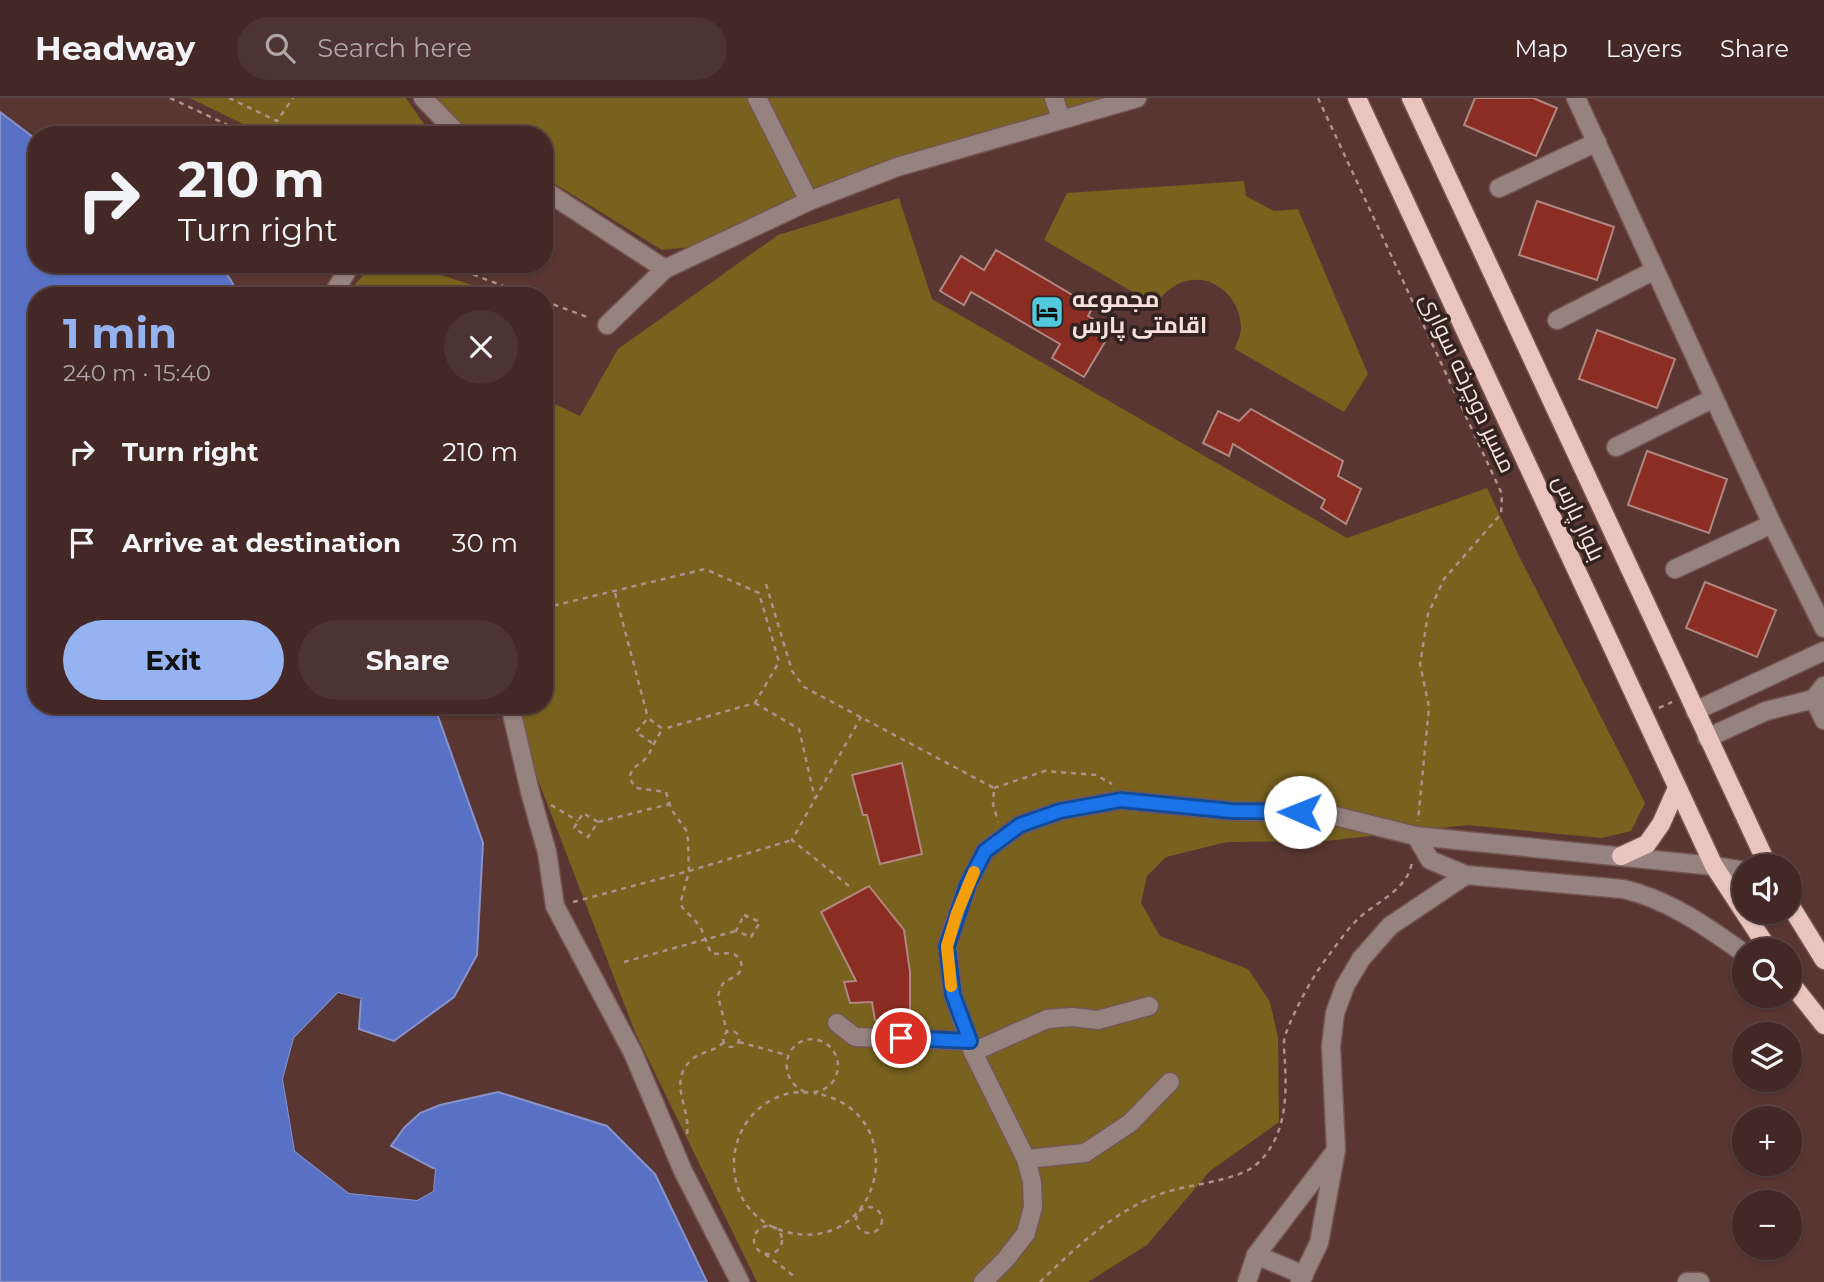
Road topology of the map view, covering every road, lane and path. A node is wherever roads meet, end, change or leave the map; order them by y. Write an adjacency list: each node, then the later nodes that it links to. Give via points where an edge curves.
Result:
1 (170, 98): 13 (path)
2 (229, 98): 3 (path, via 277,121)
3 (293, 98)
4 (423, 98): 14 (street)
5 (757, 98): 18 (street)
6 (1054, 98): 12 (street)
7 (1137, 98): 12 (street)
8 (1318, 98): 54 (path, مسیر دوچرخه سواری, via 1502,495 1502,514 1444,579 1428,614 1420,664 1429,707)
9 (1357, 98): 39 (main road, بلوار پارس)
10 (1411, 98): 37 (main road, بلوار پارس)
11 (1576, 98): 15 (street)
12 (1061, 119): 18 (street, via 897,167)
13 (230, 126)
14 (450, 126)
15 (1597, 142): 16 (street); 20 (street)
16 (1499, 188)
17 (553, 196): 19 (street)
18 (809, 201): 19 (street)
19 (665, 269): 25 (street)
20 (1655, 270): 24 (street); 26 (street)
21 (469, 273): 22 (path)
22 (506, 287)
23 (553, 304): 25 (path)
24 (1557, 320)
25 (607, 324)
26 (1714, 398): 27 (street); 28 (street)
27 (1616, 447)
28 (1772, 524): 29 (street); 33 (street)
29 (1675, 569)
30 (766, 584): 40 (path, via 797,680)
31 (614, 592): 32 (path); 36 (path, via 705,569 760,593 779,662); 41 (path)
32 (553, 606)
33 (1824, 628)
34 (1824, 651): 37 (street)
35 (1819, 692): 42 (street); 44 (street)
36 (755, 703): 43 (path); 50 (path, via 799,729)
37 (1691, 703): 39 (path); 44 (main road, بلوار پارس)
38 (512, 714): 49 (street)
39 (1643, 716): 48 (main road, بلوار پارس)
40 (861, 717): 47 (path); 50 (path)
41 (648, 719): 43 (path); 45 (path, via 636,732)
42 (1824, 720)
43 (663, 729): 45 (path)
44 (1707, 738): 57 (main road, بلوار پارس)
45 (652, 743): 51 (path, via 651,752 629,778 636,788 666,792)
46 (1115, 785): 47 (path, via 1096,775 1045,771)
47 (994, 788): 55 (path, via 995,818)
48 (1677, 788): 58 (main road, via 1647,844); 59 (main road, بلوار پارس)
49 (530, 792): 52 (path); 64 (street, via 547,852)
50 (815, 799): 56 (path)
51 (670, 804): 53 (path); 61 (path, via 687,830)
52 (578, 821): 53 (path, via 583,813); 53 (path, via 574,828 588,837)
53 (598, 822)
54 (1416, 835): 55 (street, via 1323,813 1232,811 1121,800 1060,811 1020,825); 58 (street); 62 (street, via 1430,860); 95 (path, مسیر دوچرخه سواری, via 1410,873 1359,919 1326,957 1284,1036 1287,1099 1276,1141 1257,1165 1136,1204 1079,1244)
55 (1006, 836): 79 (street, via 985,851 968,884 947,946 953,995)
56 (792, 840): 61 (path); 63 (path)
57 (1762, 854)
58 (1621, 856): 59 (street)
59 (1714, 866): 60 (street); 67 (main road, بلوار پارس)
60 (1732, 869)
61 (689, 871): 64 (path); 68 (path, via 682,907 700,926)
62 (1466, 875): 69 (street, via 1644,894); 85 (street, via 1390,926 1345,986 1335,1013 1331,1046)
63 (849, 886)
64 (555, 906): 93 (street, via 633,1053 683,1171)
65 (1802, 924): 70 (main road)
66 (736, 931): 66 (path, via 751,937 760,922 744,915); 68 (path)
67 (1761, 938)
68 (704, 939): 71 (path); 76 (path, via 711,953 734,954 742,963 718,996)
69 (1732, 945)
70 (1824, 960)
71 (624, 962)
72 (1802, 999): 75 (main road)
73 (1149, 1006): 79 (street, via 1098,1020 1047,1019)
74 (837, 1023): 79 (street, via 855,1037)
75 (1824, 1025)
76 (727, 1032): 77 (path); 78 (path, via 738,1034)
77 (723, 1042): 78 (path, via 733,1048); 84 (path, via 692,1059 683,1073 679,1087 688,1116)
78 (739, 1042): 80 (path)
79 (971, 1047): 86 (street)
80 (788, 1055): 82 (path, via 789,1078); 83 (path, via 806,1040 821,1041 834,1051 838,1066 834,1081)
81 (1170, 1082): 86 (street, via 1130,1123 1085,1153)
82 (806, 1092): 83 (path); 88 (path, via 781,1096 759,1109 743,1128 734,1152 740,1192 754,1213)
83 (814, 1093): 87 (path, via 853,1110 872,1138 875,1180)
84 (686, 1136)
85 (1336, 1150): 90 (street); 92 (street, via 1319,1243)
86 (1026, 1159): 94 (street, via 1033,1207 1026,1233)
87 (859, 1210): 87 (path, via 870,1206 879,1211 882,1222 877,1231 860,1230 855,1220); 88 (path, via 839,1226 816,1234)
88 (774, 1228): 89 (path, via 782,1238 781,1245); 89 (path, via 761,1228 754,1239)
89 (765, 1254): 91 (path)
90 (1256, 1255): 92 (street); 96 (street)
91 (794, 1276)
92 (1302, 1279)
93 (740, 1282)
94 (983, 1282)
95 (1040, 1282)
96 (1247, 1282)
97 (1687, 1282): 98 (street)
98 (1700, 1282)

